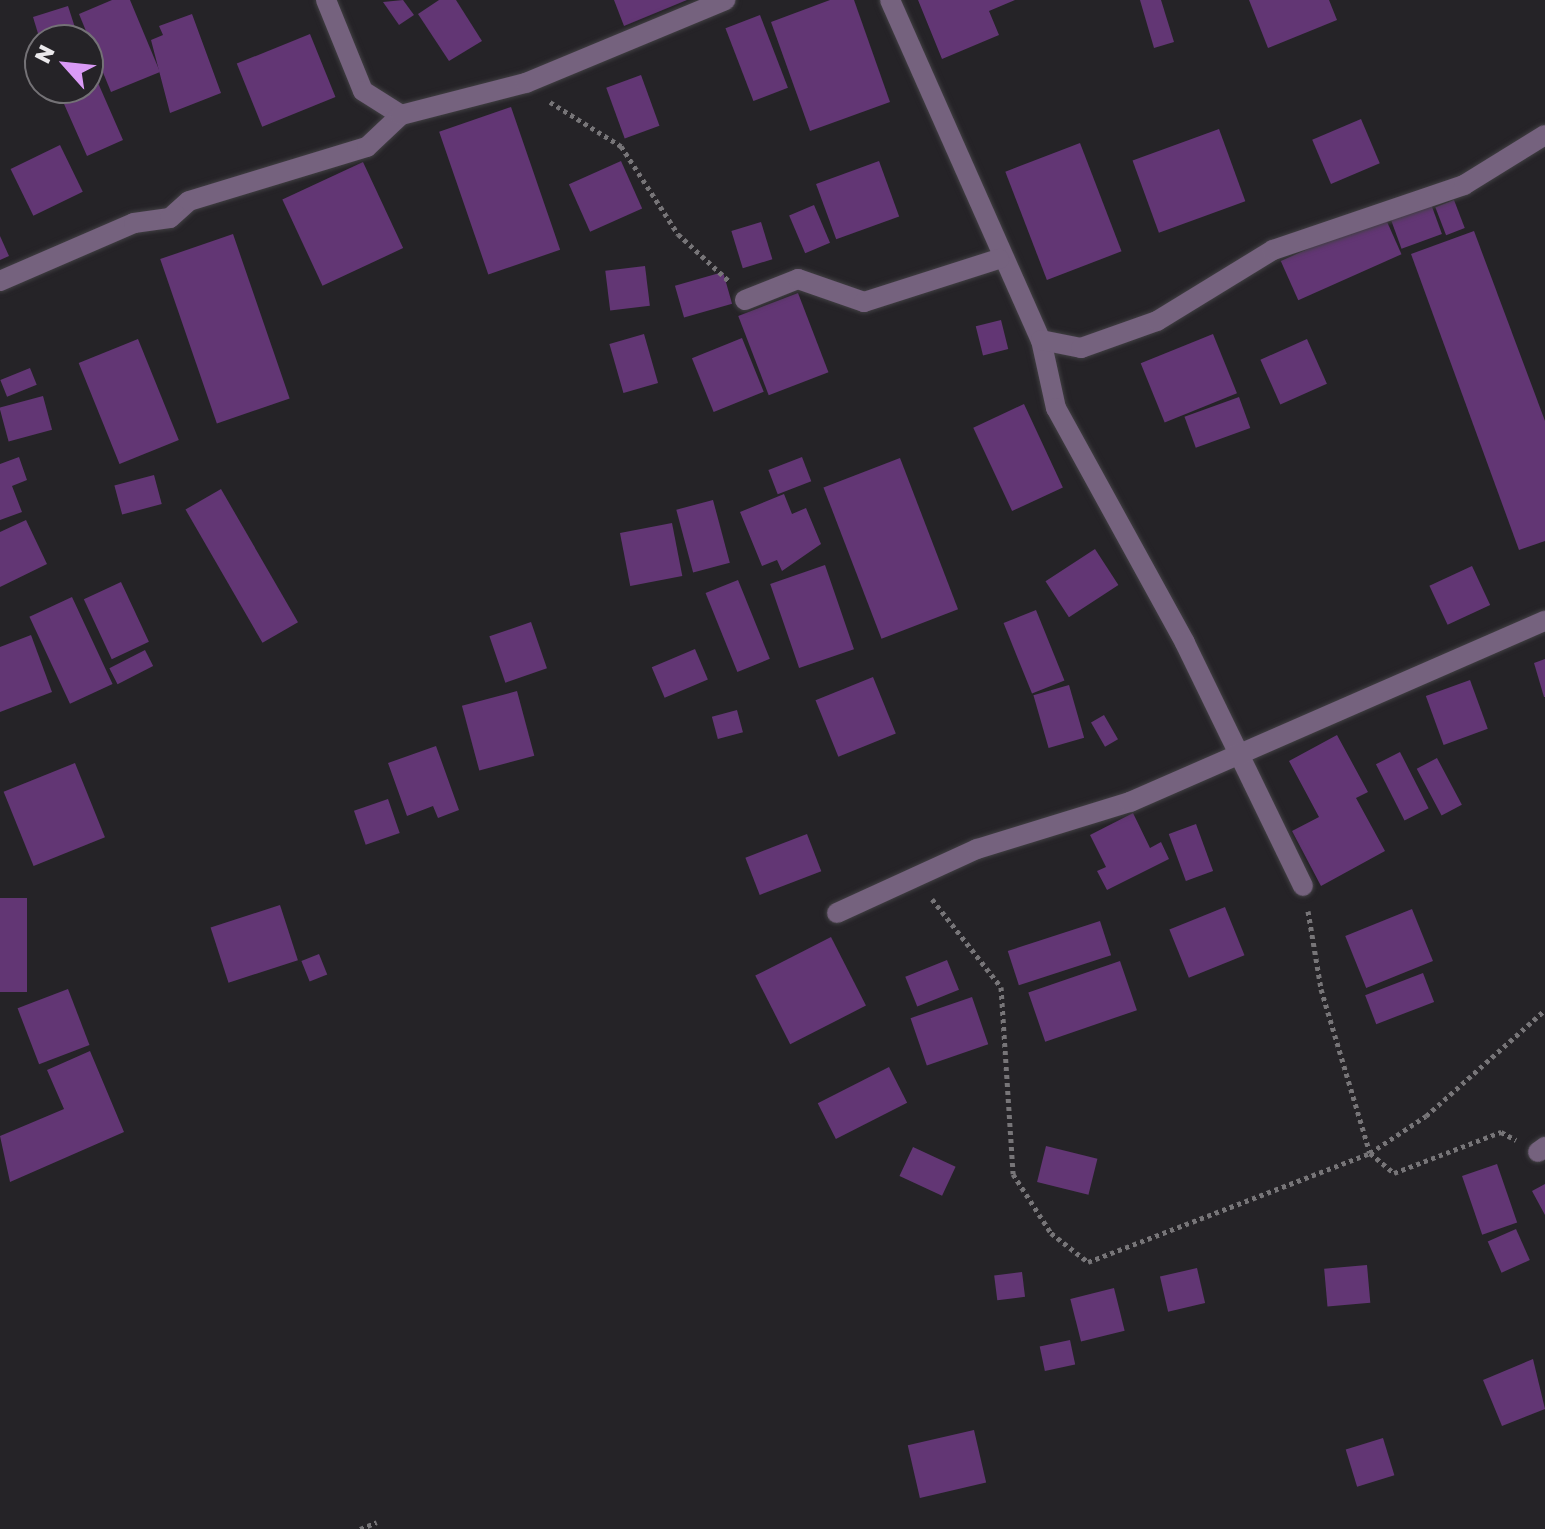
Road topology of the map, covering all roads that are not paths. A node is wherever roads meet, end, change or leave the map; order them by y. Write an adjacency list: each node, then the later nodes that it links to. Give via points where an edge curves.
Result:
1 (326, 0): 4 (street, via 363,91)
2 (725, 0): 4 (street, via 526,83)
3 (890, 0): 6 (street)
4 (401, 115): 7 (street, via 367,147 189,201 170,218 134,223)
5 (1545, 135): 9 (street, via 1464,185 1273,250 1157,321 1081,348)
6 (999, 259): 8 (street, via 864,302 798,279); 9 (street)
7 (0, 281)
8 (745, 300)
9 (1041, 340): 11 (street, via 1056,408 1185,643)
10 (1545, 621): 11 (street)
11 (1235, 751): 12 (street); 13 (street, via 1130,802 977,849)
12 (1303, 886)
13 (837, 913)

